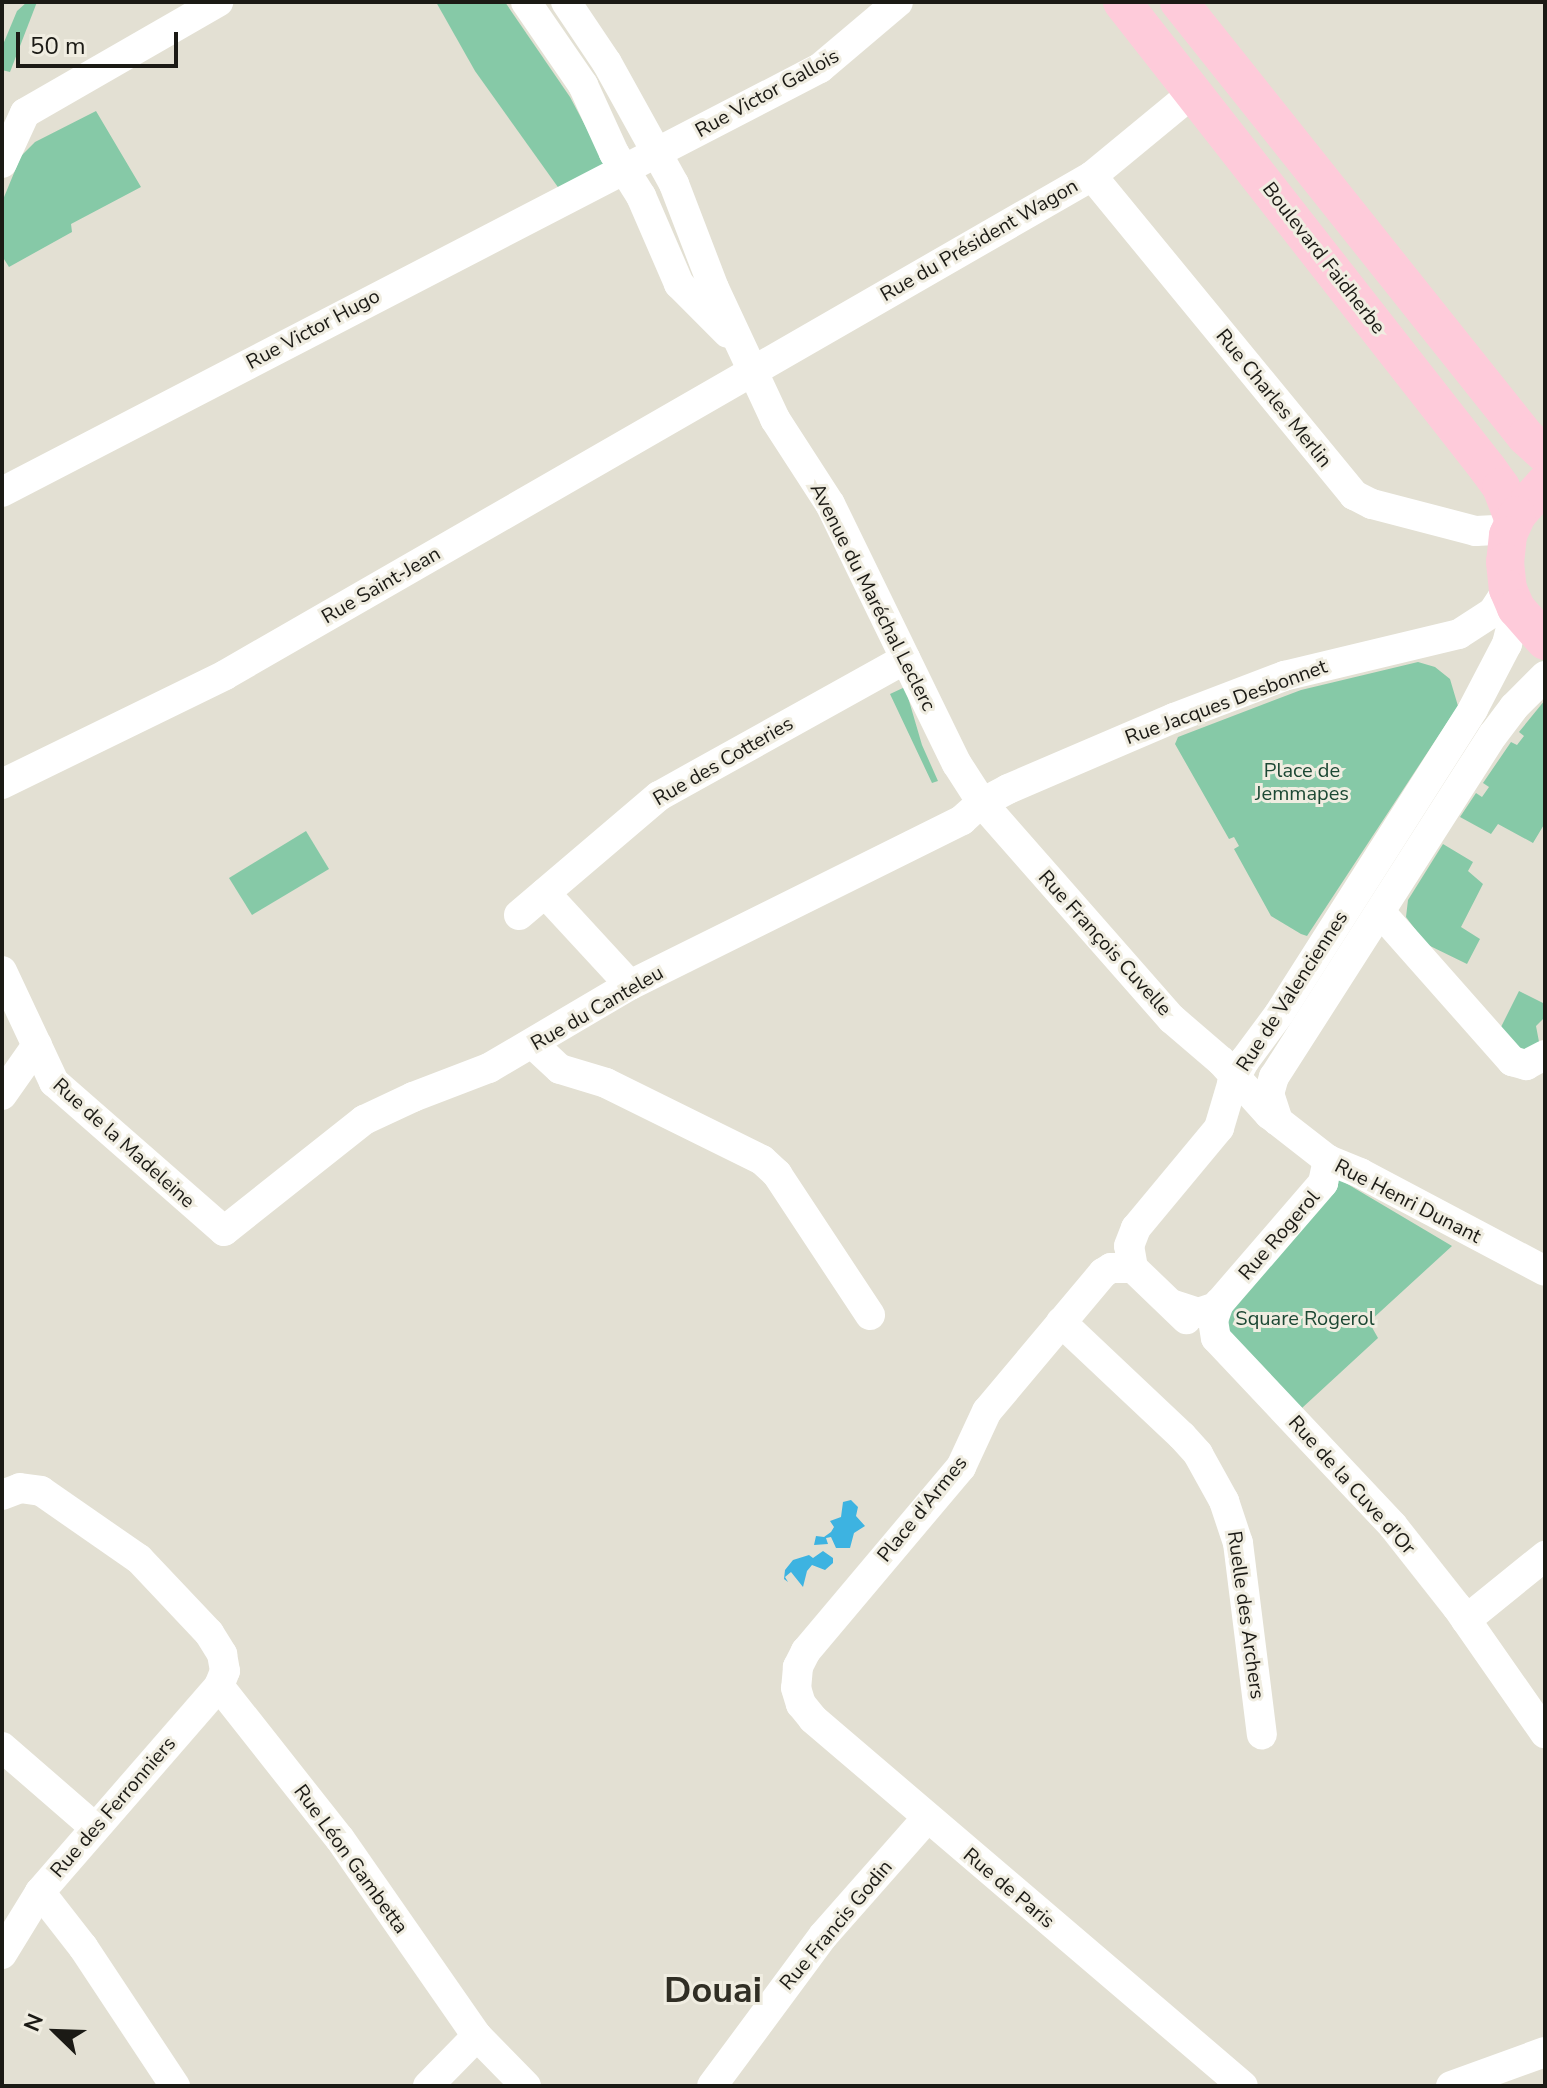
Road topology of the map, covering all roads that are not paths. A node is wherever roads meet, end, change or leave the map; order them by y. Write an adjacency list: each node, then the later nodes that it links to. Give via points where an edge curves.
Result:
1 (218, 2): 8 (street)
2 (526, 2): 11 (street, Avenue du Maréchal Leclerc, via 583,85)
3 (566, 2): 9 (street, Avenue du Maréchal Leclerc)
4 (898, 2): 9 (street, Rue Victor Gallois, via 829,63)
5 (1122, 2): 7 (main road, Boulevard Faidherbe)
6 (1179, 2): 14 (main road, via 1526,437)
7 (1194, 92): 12 (street, Rue du Président Wagon); 17 (main road, Boulevard Faidherbe, via 1488,469 1501,487)
8 (14, 108): 10 (street)
9 (659, 154): 11 (street, Rue Victor Gallois); 13 (street, Avenue du Maréchal Leclerc)
10 (2, 163)
11 (626, 170): 13 (street, Avenue du Maréchal Leclerc, via 679,284); 16 (street, Rue Victor Hugo)
12 (1092, 176): 13 (street, Rue du Président Wagon); 17 (street, Rue Charles Merlin, via 1354,495 1476,531)
13 (748, 360): 20 (street, Avenue du Maréchal Leclerc, via 785,438 830,504); 22 (street, Rue Saint-Jean, via 225,675)
14 (1545, 454)
15 (1545, 483): 17 (main road)
16 (2, 492)
17 (1512, 525): 18 (main road, via 1505,555)
18 (1512, 598): 19 (main road); 23 (street, Rue Jacques Desbonnet, via 1459,634 1284,676); 34 (street, Rue de Valenciennes, via 1510,636 1473,709)
19 (1545, 641)
20 (905, 659): 23 (street, Avenue du Maréchal Leclerc); 24 (street, Rue des Cotteries, via 671,788)
21 (1545, 676): 25 (street, Rue de Valenciennes, via 1506,716)
22 (2, 784)
23 (982, 803): 28 (street, Rue du Canteleu, via 962,820); 29 (street, Rue François Cuvelle)
24 (545, 893): 26 (street, Rue des Cotteries); 28 (street)
25 (1381, 913): 33 (street, via 1512,1061 1526,1065); 37 (street, Rue de Valenciennes, via 1274,1077)
26 (519, 915)
27 (2, 971): 31 (street, Rue de la Madeleine)
28 (630, 985): 30 (street, Rue du Canteleu)
29 (1172, 1019): 34 (street, Rue François Cuvelle); 38 (street, via 1205,1064 1212,1083 1213,1110)
30 (561, 1027): 32 (street, Rue du Canteleu); 35 (street, via 579,1060)
31 (37, 1045): 36 (street); 40 (street, Rue de la Madeleine, via 54,1082)
32 (534, 1045): 35 (street, via 560,1069); 40 (street, Rue du Canteleu, via 364,1120)
33 (1545, 1055)
34 (1235, 1077): 37 (street, Rue Henri Dunant); 38 (street, Rue de Valenciennes, via 1225,1117)
35 (606, 1083): 45 (street, via 762,1160 777,1174)
36 (2, 1095)
37 (1274, 1108): 39 (street, Rue Henri Dunant)
38 (1200, 1151): 41 (street, Rue de Valenciennes, via 1136,1228 1129,1251)
39 (1328, 1160): 42 (street, Rue Henri Dunant); 43 (street, Rue Rogerol, via 1323,1183)
40 (224, 1231)
41 (1133, 1268): 44 (street, Rue de la Cuve d'Or); 46 (street, via 1103,1273)
42 (1545, 1271)
43 (1219, 1303): 44 (street, via 1198,1313); 47 (street, Rue de la Cuve d'Or, via 1213,1333)
44 (1174, 1305): 47 (street, Rue de la Cuve d'Or)
45 (870, 1315)
46 (1054, 1330): 52 (street, Place d'Armes, via 982,1418 956,1473 813,1642); 54 (street, Ruelle des Archers, via 1149,1401 1198,1454 1236,1530)
47 (1230, 1356): 50 (street, Rue de la Cuve d'Or, via 1393,1526)
48 (16, 1491): 51 (street, Rue Léon Gambetta, via 47,1494 139,1559 209,1633)
49 (1545, 1556): 50 (street)
50 (1466, 1620): 53 (street, Rue de la Cuve d'Or)
51 (222, 1675): 57 (street, Rue des Ferronniers); 60 (street, Rue Léon Gambetta)
52 (796, 1677): 56 (street, Rue de Paris, via 798,1698 807,1713)
53 (1545, 1733)
54 (1262, 1735)
55 (2, 1747): 57 (street)
56 (927, 1818): 62 (street, Rue de Paris); 63 (street, Rue Francis Godin, via 813,1947)
57 (94, 1827): 58 (street, Rue des Ferronniers)
58 (40, 1892): 59 (street, Rue des Ferronniers); 64 (street)
59 (2, 1954)
60 (477, 2036): 65 (street); 66 (street, Rue Léon Gambetta)
61 (1545, 2052): 67 (street)
62 (1228, 2081)
63 (724, 2082)
64 (175, 2086)
65 (428, 2086)
66 (526, 2086)
67 (1451, 2086)

